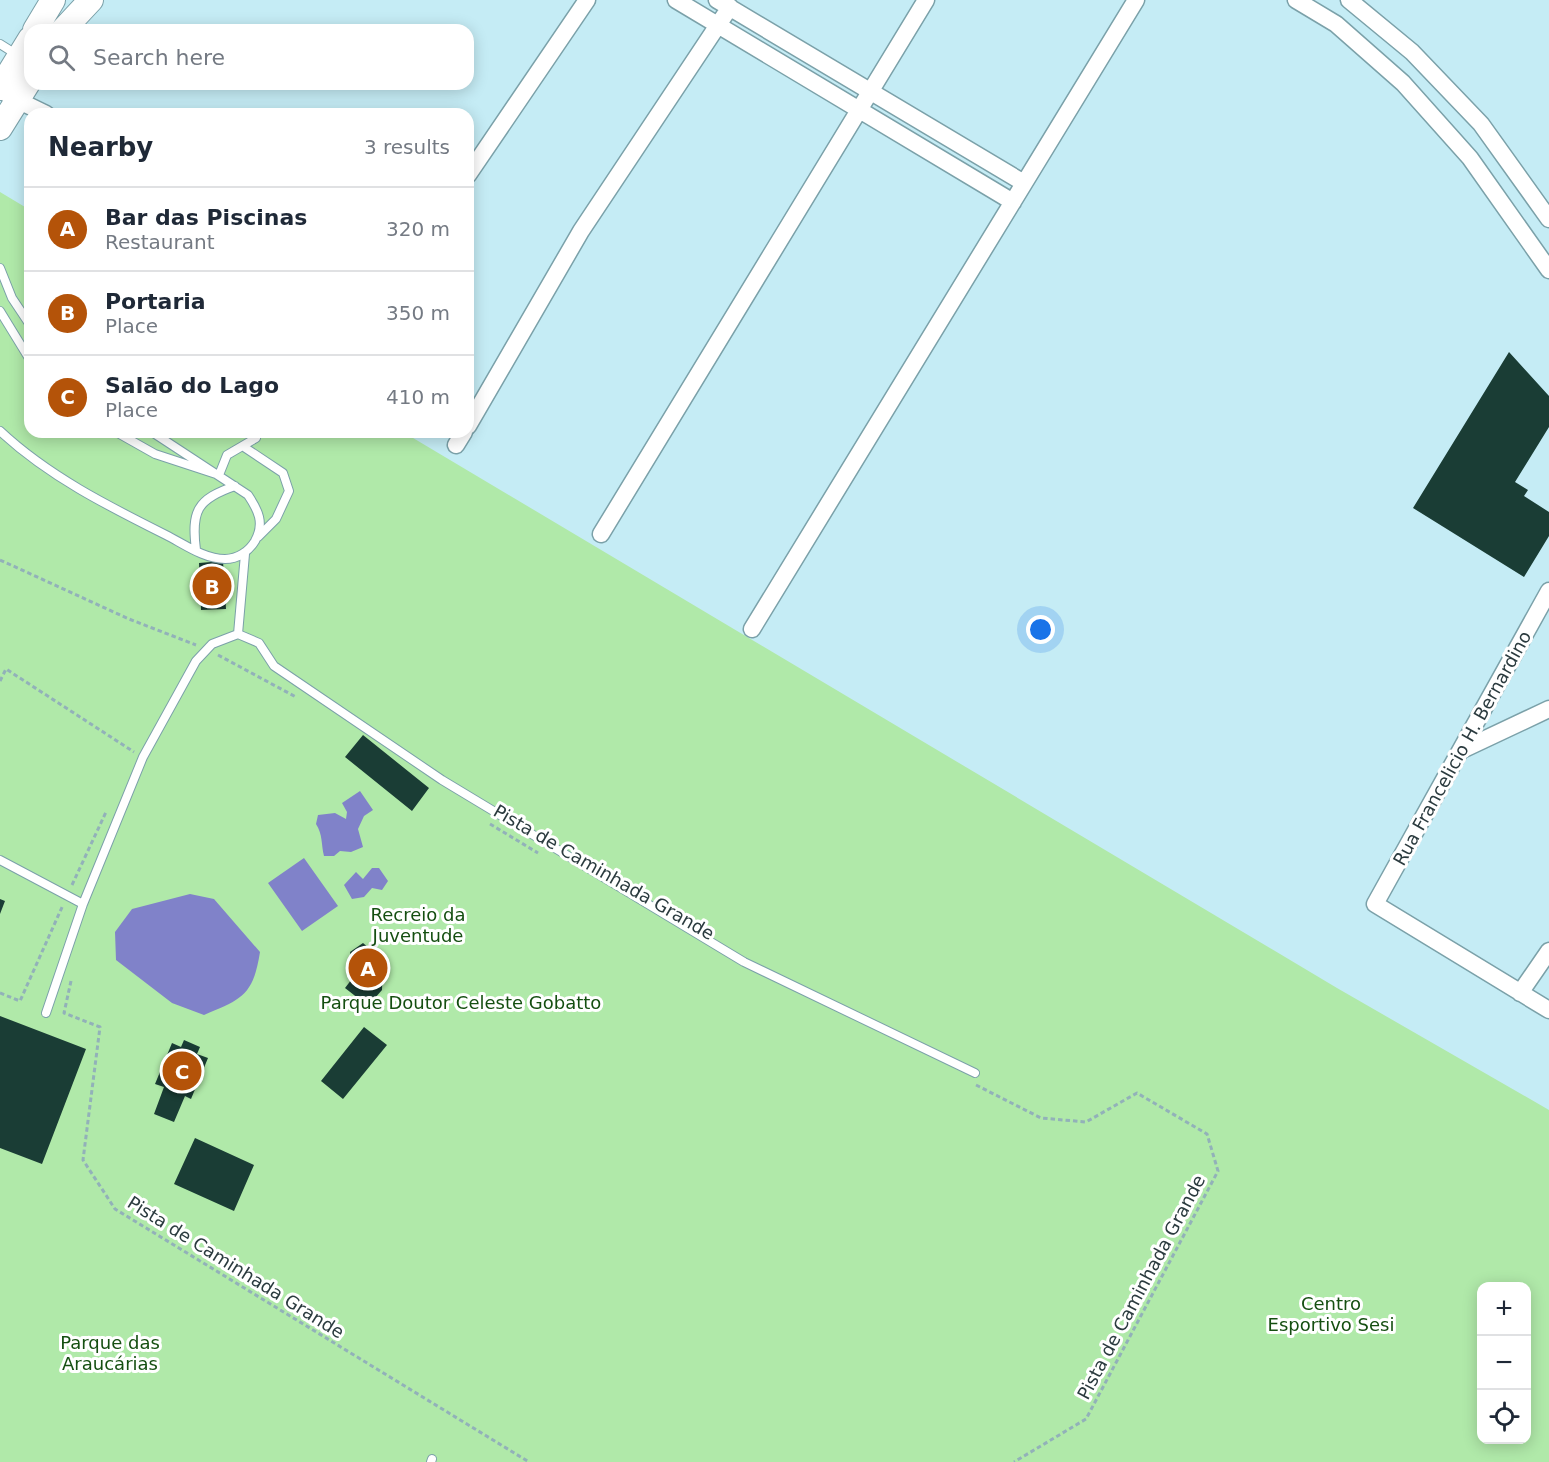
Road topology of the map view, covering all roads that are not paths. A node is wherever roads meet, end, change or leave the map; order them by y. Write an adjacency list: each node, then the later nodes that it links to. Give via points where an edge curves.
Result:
1 (53, 0): 10 (main road)
2 (91, 0): 11 (main road)
3 (588, 0): 19 (street)
4 (676, 0): 12 (street)
5 (926, 0): 15 (street)
6 (1136, 0): 20 (street)
7 (1296, 0): 24 (street, via 1336,24 1403,83 1470,158)
8 (1349, 0): 22 (street, via 1412,52 1481,124)
9 (724, 4): 12 (street); 15 (street)
10 (39, 24)
11 (69, 24)
12 (718, 25): 17 (street); 28 (street, via 581,231)
13 (16, 46): 14 (main road)
14 (12, 90): 16 (street); 18 (main road)
15 (870, 91): 17 (street); 20 (street)
16 (38, 108)
17 (859, 110): 21 (street); 36 (street)
18 (0, 128)
19 (474, 166)
20 (1024, 183): 21 (street)
21 (1013, 202): 41 (street)
22 (1549, 219)
23 (0, 268): 26 (lane)
24 (1549, 270)
25 (0, 311): 27 (lane)
26 (24, 316)
27 (24, 350)
28 (474, 416)
29 (0, 431): 38 (lane, via 87,494)
30 (127, 438): 34 (lane, via 155,454)
31 (161, 438): 34 (lane)
32 (256, 438): 33 (lane)
33 (244, 447): 34 (lane, via 227,455); 37 (lane, via 283,472 289,491 276,519)
34 (219, 475): 35 (lane)
35 (235, 486): 37 (lane, via 248,495 258,510 261,525); 38 (lane, via 202,502 195,522)
36 (601, 534)
37 (255, 541): 39 (lane)
38 (196, 550): 39 (lane, via 227,559)
39 (245, 554): 42 (lane)
40 (1549, 591): 44 (street, Rua Francelicio H. Bernardino)
41 (752, 629)
42 (238, 634): 46 (lane, via 209,651 143,757); 51 (lane, via 259,643 274,666 442,780 744,962)
43 (1549, 709): 44 (street)
44 (1462, 750): 48 (street, Rua Francelicio H. Bernardino, via 1375,904)
45 (0, 860): 46 (lane)
46 (83, 904): 50 (lane)
47 (1549, 951): 48 (street)
48 (1520, 993): 49 (street)
49 (1549, 1010)
50 (46, 1013)
51 (975, 1073)

